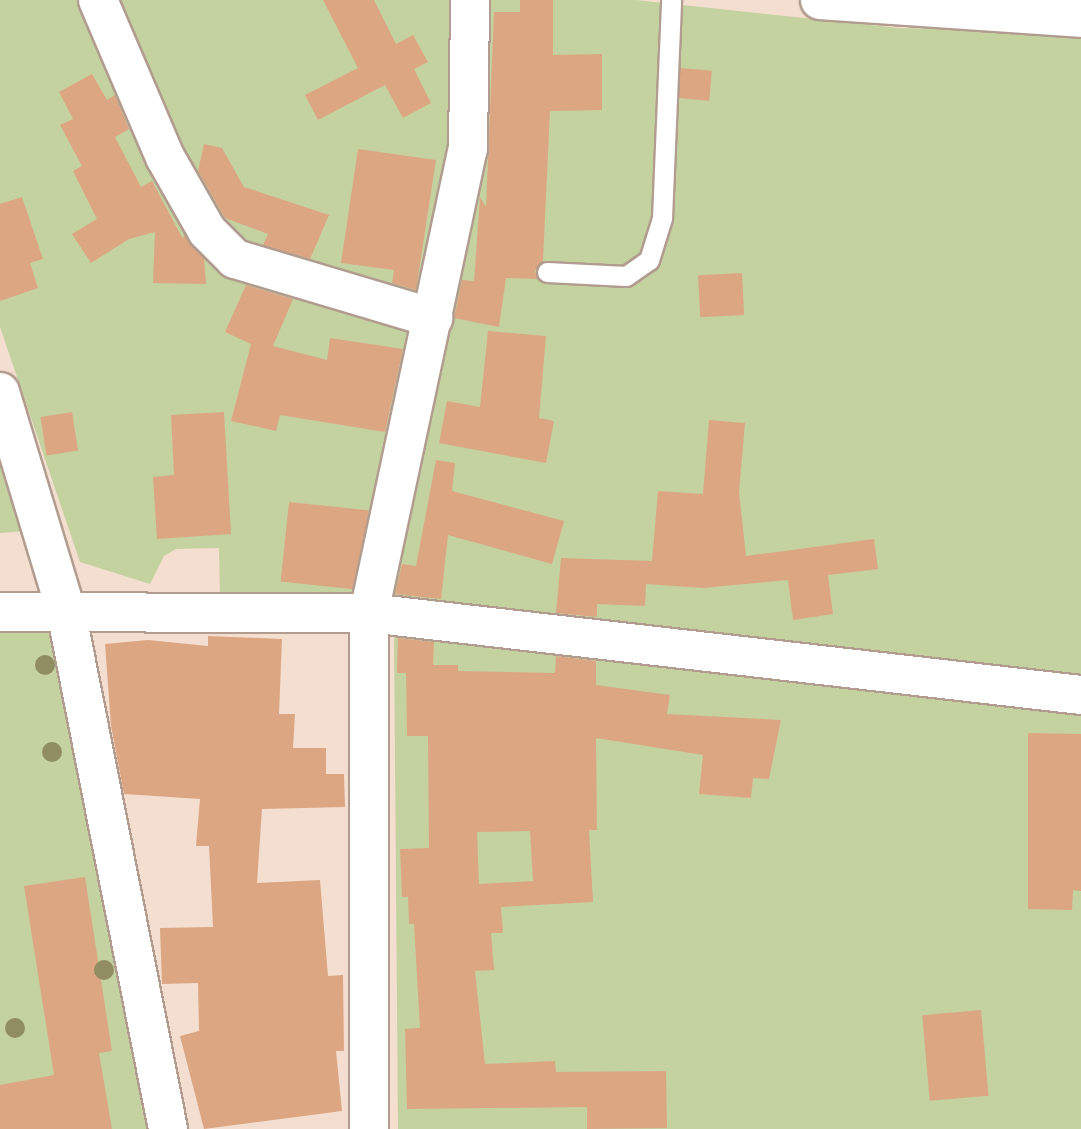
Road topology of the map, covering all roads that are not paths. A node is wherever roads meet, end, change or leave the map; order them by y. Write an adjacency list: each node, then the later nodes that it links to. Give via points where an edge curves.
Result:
1 (98, 0): 8 (street, via 165,157 207,231 235,259)
2 (470, 0): 8 (street, via 468,149)
3 (671, 0): 7 (lane, via 662,218 649,260 626,276)
4 (820, 0): 5 (street)
5 (885, 3): 6 (street)
6 (1081, 18)
7 (547, 272)
8 (433, 318): 12 (street)
9 (0, 392): 10 (street)
10 (66, 611): 11 (street); 12 (street); 14 (street)
11 (0, 612)
12 (369, 613): 13 (street); 15 (street)
13 (1081, 695)
14 (168, 1129)
15 (369, 1129)

